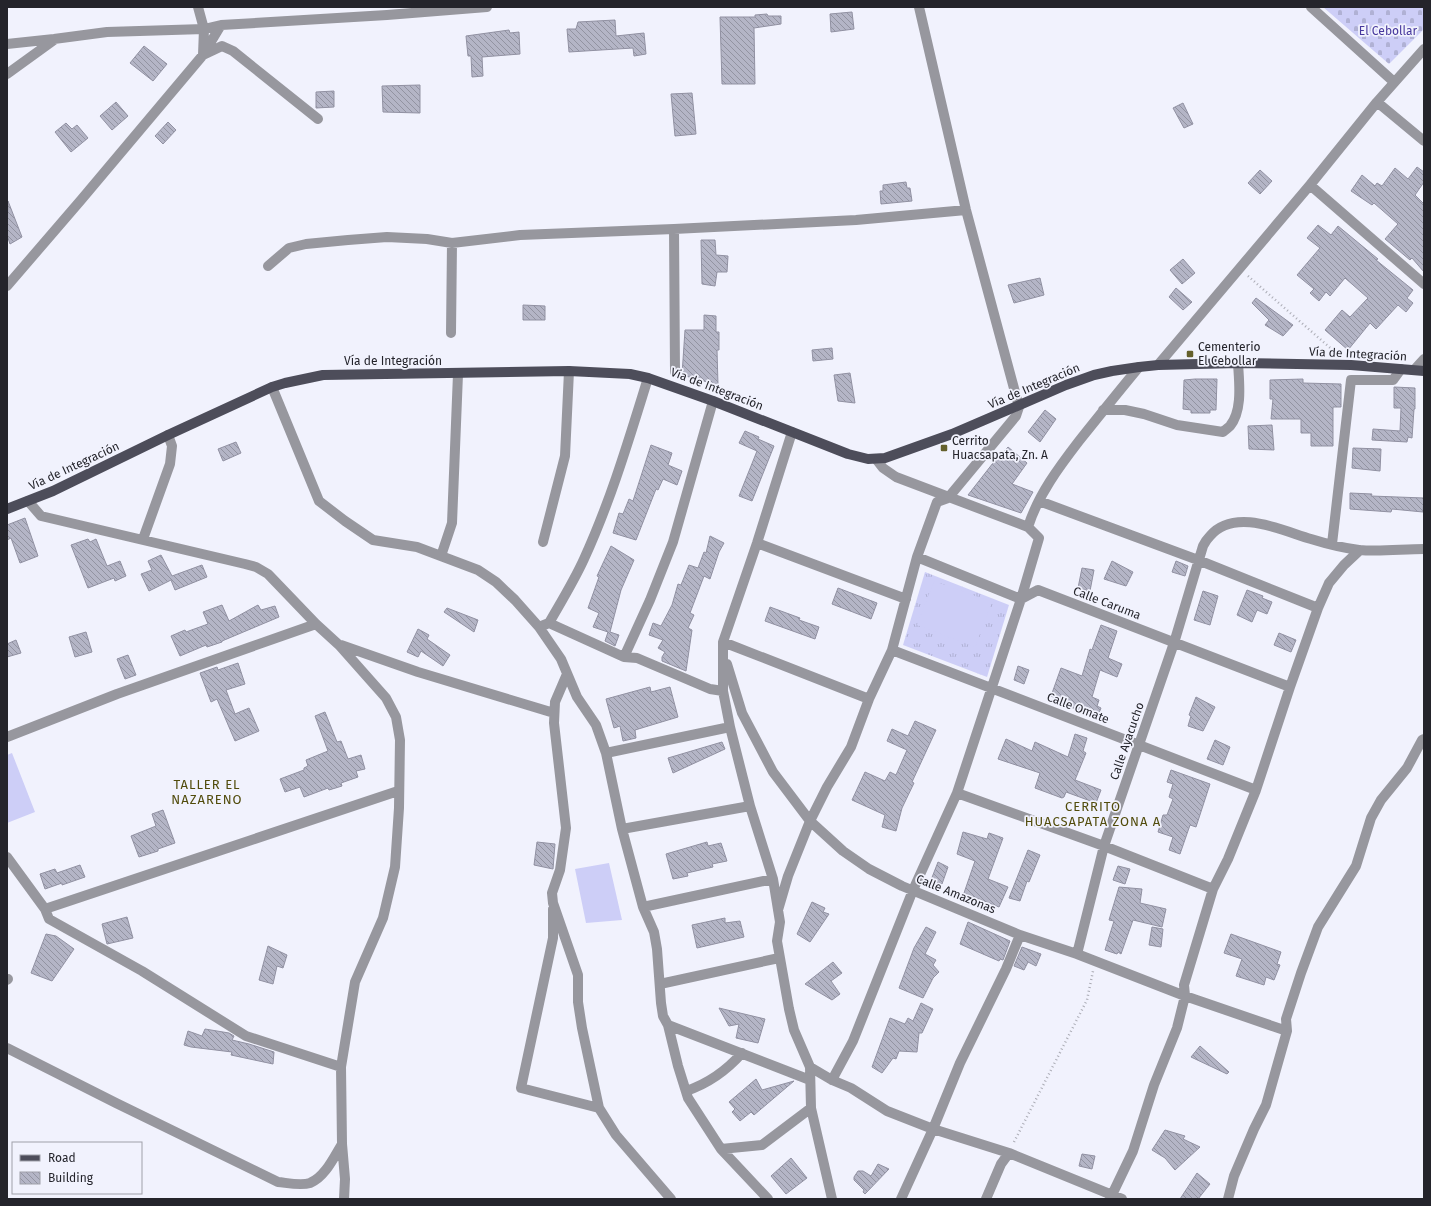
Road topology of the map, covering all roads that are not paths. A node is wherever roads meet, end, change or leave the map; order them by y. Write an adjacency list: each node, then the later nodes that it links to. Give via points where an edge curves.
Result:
1 (198, 7): 7 (street)
2 (478, 7): 3 (street); 6 (street)
3 (487, 7)
4 (919, 7): 18 (street)
5 (1311, 7): 13 (street)
6 (221, 25): 7 (street); 11 (street)
7 (204, 28): 8 (street, via 107,32); 11 (street)
8 (54, 39): 9 (street); 12 (street)
9 (7, 44)
10 (1424, 49): 13 (street)
11 (203, 55): 15 (street, via 222,46 232,51); 23 (street)
12 (7, 74)
13 (1394, 82): 14 (street)
14 (1377, 102): 16 (street); 17 (street)
15 (318, 119)
16 (1424, 142)
17 (1310, 185): 22 (street); 27 (street)
18 (966, 210): 19 (street, via 856,220); 38 (street)
19 (674, 230): 20 (street, via 520,235); 33 (street)
20 (452, 243): 21 (street, via 387,237 306,244 289,248); 24 (street)
21 (268, 266)
22 (1424, 284)
23 (7, 286)
24 (451, 333)
25 (1424, 359): 30 (street)
26 (1238, 363): 27 (main road, Vía de Integración); 29 (main road, Vía de Integración, via 1351,365); 39 (street, via 1238,405 1230,426 1223,432 1177,426 1125,410)
27 (1158, 364): 28 (main road, Vía de Integración)
28 (1139, 367): 38 (main road, Vía de Integración, via 1094,375); 39 (street)
29 (1401, 369): 30 (main road, Vía de Integración); 51 (street, via 1393,380 1351,380)
30 (1414, 370): 31 (main road, Vía de Integración)
31 (1424, 371)
32 (569, 372): 34 (main road, Vía de Integración); 35 (main road, Vía de Integración, via 630,374); 49 (street, via 565,456)
33 (675, 372)
34 (458, 374): 36 (main road, Vía de Integración, via 323,374); 54 (street, via 452,523)
35 (648, 378): 37 (main road, Vía de Integración); 60 (street, via 620,469 584,560)
36 (272, 387): 41 (main road, Vía de Integración); 54 (street, via 319,501 373,540 417,547)
37 (713, 401): 40 (main road, Vía de Integración); 68 (street, via 673,542)
38 (1019, 406): 42 (main road, Vía de Integración, via 952,434 898,454); 43 (street, via 1016,416)
39 (1103, 410): 45 (street, via 1059,467)
40 (792, 432): 42 (main road, Vía de Integración, via 858,457); 50 (street)
41 (168, 435): 44 (main road, Vía de Integración); 48 (street, via 172,446 170,464)
42 (876, 459): 43 (street, via 883,468 896,477)
43 (948, 498): 47 (street); 55 (street, via 937,502)
44 (28, 501): 46 (main road, Vía de Integración); 48 (street, via 41,516)
45 (1038, 501): 47 (street); 56 (street)
46 (7, 509)
47 (1028, 527): 58 (street, via 1039,538)
48 (143, 539): 61 (street, via 256,567 268,574)
49 (543, 542)
50 (757, 543): 57 (street); 63 (street)
51 (1332, 544): 53 (street, Calle Ayacucho); 56 (street, Calle Ayacucho, via 1242,521 1222,526 1211,535 1203,546)
52 (1424, 549): 53 (street, Calle Ayacucho)
53 (1360, 550): 59 (street, via 1329,583)
54 (441, 556): 62 (street, via 478,570 496,582)
55 (917, 557): 57 (street); 58 (street)
56 (1198, 560): 59 (street); 64 (street, Calle Ayacucho)
57 (906, 599): 66 (street)
58 (1021, 599): 64 (street, Calle Caruma, via 1038,590); 71 (street)
59 (1318, 608): 70 (street)
60 (549, 623): 62 (street); 68 (street)
61 (316, 624): 65 (street); 76 (street)
62 (539, 627): 69 (street, via 562,659)
63 (723, 642): 67 (street); 73 (street)
64 (1174, 643): 70 (street, Calle Caruma); 78 (street, Calle Ayacucho)
65 (339, 645): 74 (street); 81 (street, via 386,698 396,717 400,740)
66 (892, 650): 71 (street, Calle Omate); 73 (street)
67 (723, 653): 72 (street); 84 (street, Calle Amazonas, via 742,713 773,772)
68 (624, 657): 72 (street, via 637,658 710,689)
69 (567, 674): 74 (street, via 555,702); 79 (street, via 577,697 596,725)
70 (1290, 687): 80 (street)
71 (991, 689): 78 (street, Calle Omate); 82 (street)
72 (723, 691): 75 (street)
73 (869, 700): 84 (street, via 851,747)
74 (554, 713): 91 (street, via 566,828 560,870 552,893)
75 (730, 727): 79 (street); 83 (street)
76 (7, 736)
77 (1424, 739): 101 (street, via 1407,768 1381,800 1371,818 1356,866 1318,927 1286,1019)
78 (1139, 746): 80 (street, Calle Omate); 86 (street, Calle Ayacucho)
79 (606, 753): 85 (street)
80 (1256, 790): 89 (street)
81 (398, 792): 93 (street); 104 (street, via 396,867 383,918 355,982)
82 (957, 793): 86 (street); 90 (street)
83 (750, 806): 85 (street); 88 (street)
84 (810, 821): 90 (street, Calle Amazonas, via 843,851 869,869); 94 (street, via 788,876)
85 (622, 829): 92 (street)
86 (1104, 846): 89 (street); 96 (street, Calle Ayacucho)
87 (7, 857): 93 (street)
88 (774, 879): 92 (street); 94 (street)
89 (1213, 889): 99 (street, via 1184,985)
90 (913, 890): 95 (street, Calle Amazonas); 107 (street, via 853,1041)
91 (553, 903): 109 (street, via 578,975 578,1002 582,1028); 109 (street, via 553,938 521,1088)
92 (643, 907): 98 (street, via 654,932)
93 (45, 909): 104 (street, via 49,919 142,971 246,1036)
94 (778, 910): 97 (street)
95 (1020, 935): 96 (street, Calle Amazonas); 111 (street, via 960,1063)
96 (1077, 954): 99 (street, Calle Amazonas)
97 (779, 958): 98 (street); 105 (street, via 794,1030)
98 (660, 984): 100 (street, via 661,1003)
99 (1185, 996): 101 (street, Calle Amazonas); 115 (street, via 1177,1028)
100 (668, 1025): 103 (street); 108 (street)
101 (1287, 1031): 122 (street, via 1266,1106 1234,1176)
102 (7, 1048): 112 (street, via 278,1182 310,1183 326,1170)
103 (742, 1053): 106 (street); 108 (street, via 734,1062 700,1086)
104 (341, 1067): 112 (street)
105 (810, 1067): 106 (street); 107 (street)
106 (810, 1080): 110 (street)
107 (832, 1080): 111 (street, via 851,1088 887,1111)
108 (686, 1091): 113 (street, via 696,1112)
109 (599, 1108): 117 (street, via 616,1135)
110 (811, 1108): 113 (street, via 762,1145); 119 (street)
111 (933, 1129): 114 (street); 120 (street)
112 (342, 1144): 116 (street)
113 (721, 1149): 118 (street)
114 (1009, 1152): 115 (street); 121 (street, via 1000,1164)
115 (1114, 1198)
116 (344, 1199)
117 (670, 1199)
118 (768, 1199)
119 (832, 1199)
120 (901, 1199)
121 (986, 1199)
122 (1228, 1199)

